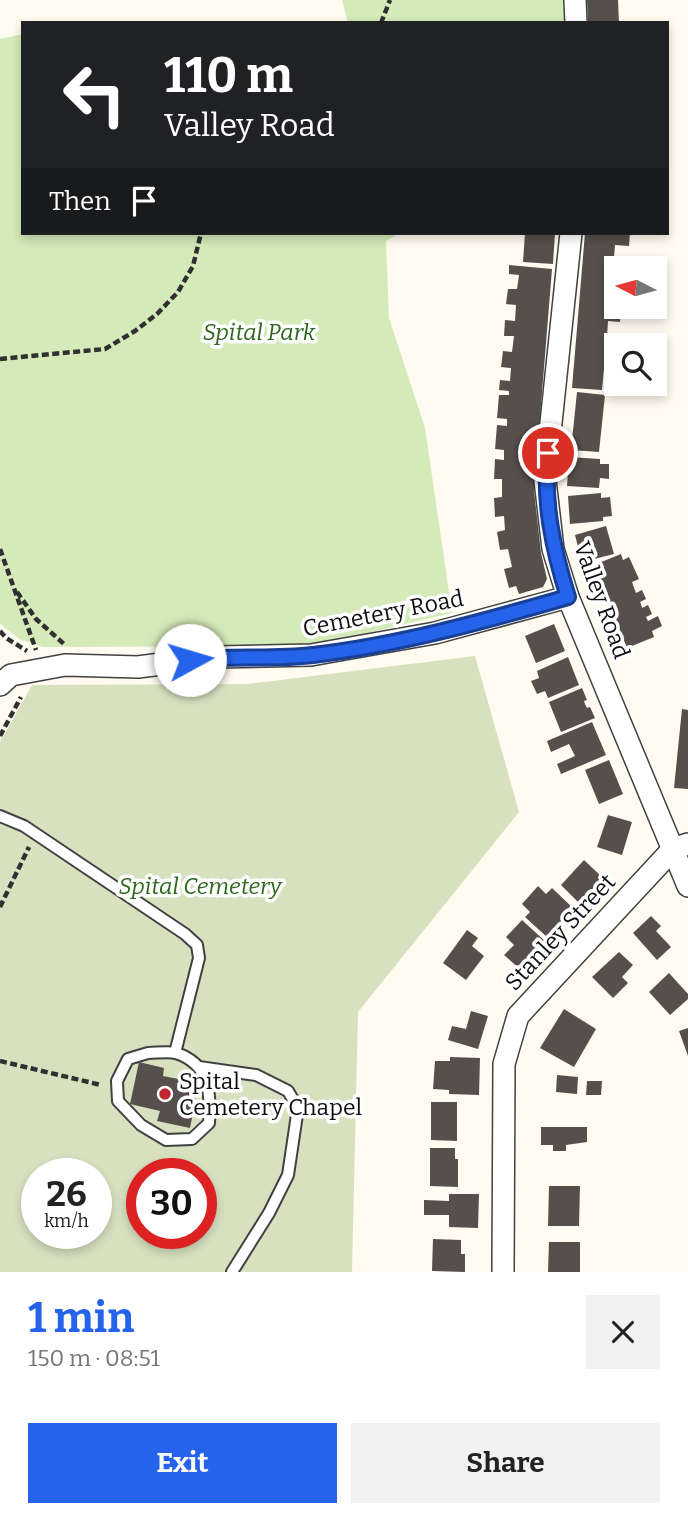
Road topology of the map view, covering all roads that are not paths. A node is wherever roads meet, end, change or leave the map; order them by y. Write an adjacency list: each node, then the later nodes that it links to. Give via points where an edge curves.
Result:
1 (575, 0): 2 (street)
2 (576, 21)
3 (571, 235): 4 (street, Valley Road, via 545,480 553,549)
4 (568, 597): 5 (street, Cemetery Road, via 435,633 312,655 216,657 138,667 65,665 11,675); 7 (street, Valley Road)
5 (0, 685)
6 (0, 816): 9 (lane, via 24,826 197,945 199,958)
7 (681, 846): 8 (street, Valley Road); 12 (street, Stanley Street, via 518,1016 504,1064)
8 (688, 886)
9 (175, 1053): 10 (lane); 10 (lane, via 128,1059 117,1080 118,1101 141,1125 166,1140 192,1139 209,1123 210,1092)
10 (199, 1067): 11 (lane, via 256,1074 288,1091 298,1108 288,1175)
11 (232, 1272)
12 (503, 1272)

